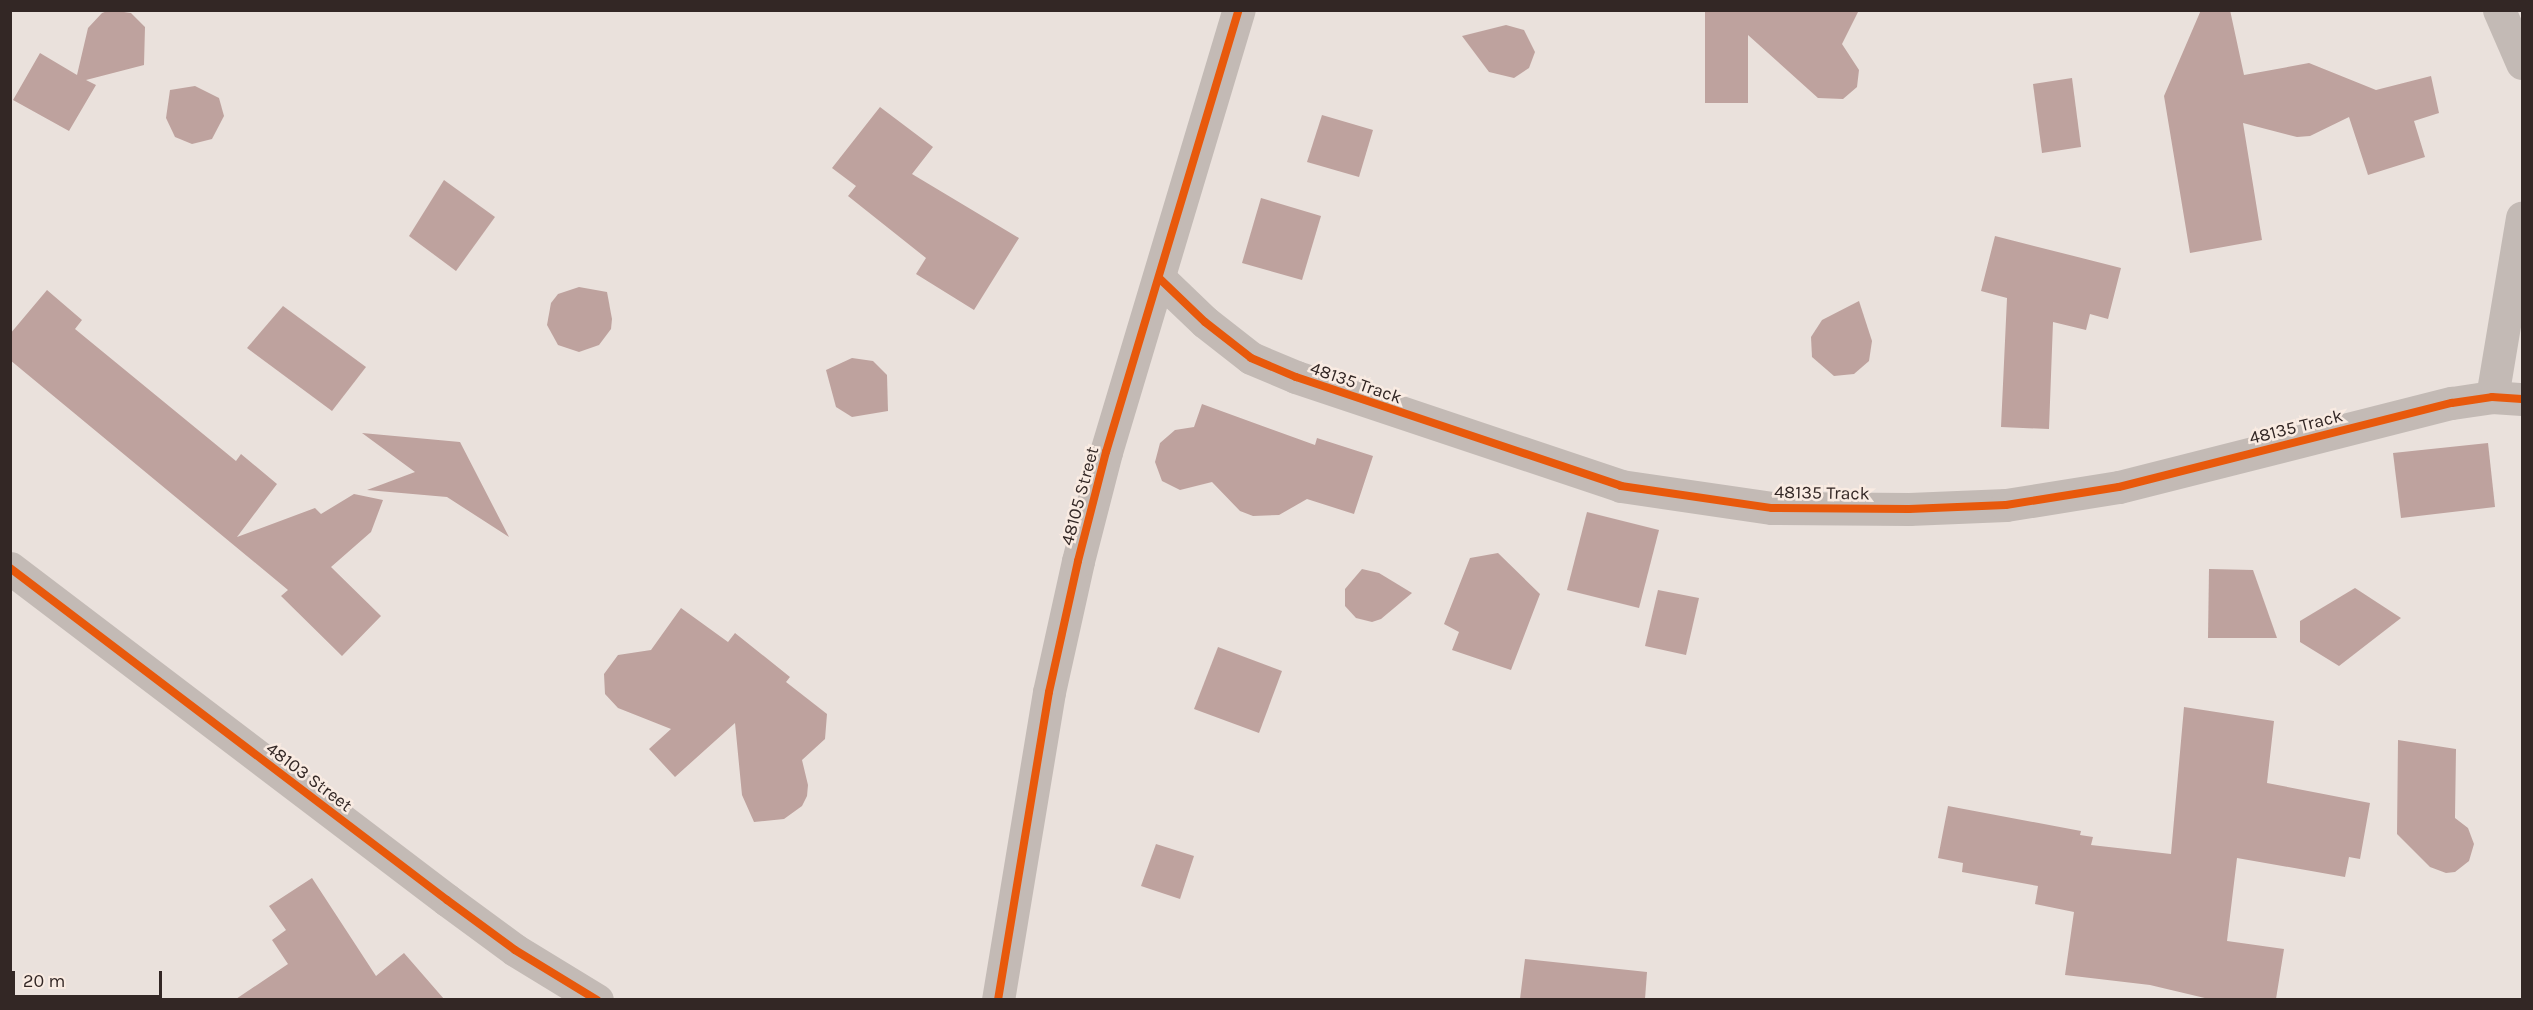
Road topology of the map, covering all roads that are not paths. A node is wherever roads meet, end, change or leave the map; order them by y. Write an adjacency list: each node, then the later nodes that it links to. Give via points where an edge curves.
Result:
1 (1239, 10): 5 (street, 48105 Street)
2 (2499, 10): 3 (street)
3 (2523, 63)
4 (2523, 217): 6 (street)
5 (1160, 279): 6 (street, 48135 Track, via 1251,358 1296,377 1621,486 1772,508 2006,505 2119,487 2452,403); 9 (street, 48105 Street, via 1106,452 1078,561 1049,692)
6 (2507, 398)
7 (10, 568): 8 (street, 48103 Street, via 515,950)
8 (597, 999)
9 (998, 999)

